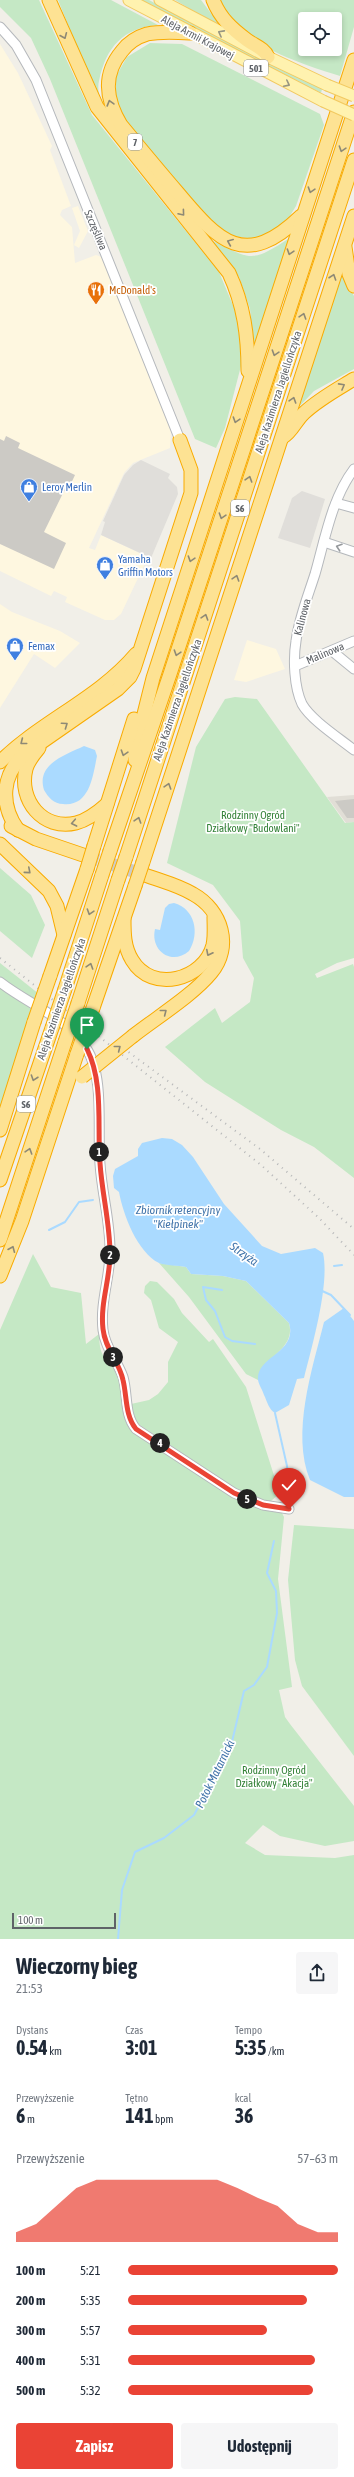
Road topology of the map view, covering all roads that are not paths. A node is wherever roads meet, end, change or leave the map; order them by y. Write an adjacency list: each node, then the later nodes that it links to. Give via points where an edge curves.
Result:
1 (49, 0): 17 (highway, one-way to 17, via 97,108 229,273 238,293 244,317 248,342)
2 (129, 0): 6 (main road, Aleja Armii Krajowej / 501)
3 (160, 0): 7 (main road, Aleja Armii Krajowej / 501, one-way to 3)
4 (213, 0): 7 (highway, via 220,15 232,28 265,51)
5 (0, 27): 19 (street, Szczęśliwa, via 16,45 36,80)
6 (190, 33): 10 (main road, Aleja Armii Krajowej / 501, one-way to 10, bridge, via 323,102); 12 (highway, 7, one-way to 6, via 268,242 246,246 226,240 207,227 121,125 113,112 107,87 111,67 118,56 126,46 146,35 165,32)
7 (268, 57): 9 (main road, Aleja Armii Krajowej / 501, bridge)
8 (354, 60): 12 (highway, 7, one-way to 12)
9 (354, 96)
10 (354, 114): 35 (highway, Aleja Kazimierza Jagiellończyka / S6, one-way to 35, via 173,668)
11 (354, 160): 49 (highway, Aleja Kazimierza Jagiellończyka / S6, one-way to 11, bridge)
12 (302, 215): 17 (highway, one-way to 17)
13 (354, 216): 14 (highway)
14 (345, 244): 15 (highway, via 347,264); 18 (highway, one-way to 14)
15 (354, 286)
16 (354, 380): 18 (highway, one-way to 16, via 287,434 302,414 321,398)
17 (248, 383): 30 (highway, one-way to 30)
18 (281, 437): 41 (highway, one-way to 18)
19 (180, 440): 26 (highway, via 191,470 191,493)
20 (354, 469): 21 (street, Kalinowa)
21 (336, 503): 22 (street); 23 (street, Kalinowa)
22 (354, 508)
23 (324, 542): 24 (street, one-way to 23); 28 (street, Kalinowa, via 295,642)
24 (354, 552)
25 (354, 641): 27 (street, Malinowa)
26 (141, 648): 31 (highway, one-way to 26, via 126,682); 33 (highway, one-way to 33, via 112,680)
27 (332, 651): 28 (street, Malinowa); 29 (street)
28 (295, 666): 32 (street, Kalinowa, via 297,689 302,704 310,714)
29 (354, 669)
30 (153, 678): 35 (highway, via 137,742); 36 (highway, one-way to 36, via 144,688)
31 (42, 742): 36 (highway, one-way to 31, via 89,818 71,824 52,822 37,813 27,798 24,779 26,768); 38 (highway, via 19,759 6,781 3,797 5,809)
32 (354, 750)
33 (4, 758): 34 (highway)
34 (0, 771)
35 (133, 782): 48 (highway, Aleja Kazimierza Jagiellończyka / S6, one-way to 48, bridge)
36 (107, 804): 40 (highway, bridge)
37 (0, 814): 38 (highway)
38 (18, 830): 40 (highway)
39 (0, 844): 44 (highway, one-way to 44, via 49,891 57,906)
40 (86, 863): 44 (highway)
41 (144, 869): 42 (highway, via 204,901); 43 (highway, bridge, via 135,886)
42 (214, 915): 43 (highway, one-way to 43, via 214,939 207,959 193,972 172,980 150,976 135,965 125,942); 46 (highway, one-way to 42, bridge, via 205,980 216,967 222,955 224,940 221,927)
43 (124, 919): 46 (highway, bridge)
44 (64, 935): 47 (highway, bridge)
45 (0, 982): 51 (street, via 35,1003 79,1038 87,1049 94,1070 100,1165 110,1238 110,1256 102,1306 103,1329 108,1350 123,1377 131,1423 136,1429 234,1493 263,1505)
46 (65, 1093): 50 (highway, one-way to 46, via 20,1228)
47 (0, 1130)
48 (0, 1180)
49 (0, 1240)
50 (0, 1276)
51 (289, 1509)

